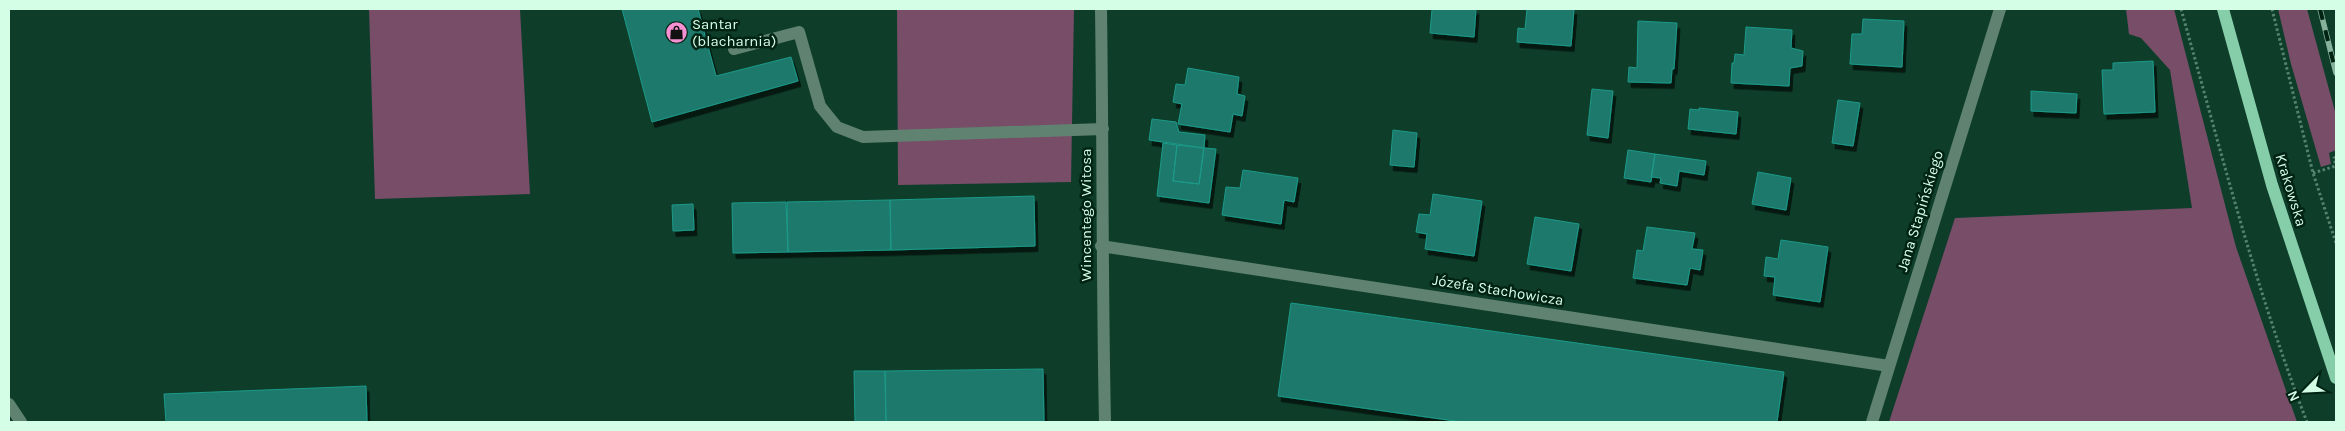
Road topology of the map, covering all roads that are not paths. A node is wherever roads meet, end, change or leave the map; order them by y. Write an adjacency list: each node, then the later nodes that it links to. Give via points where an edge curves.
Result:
1 (1100, 9): 5 (street, Wincentego Witosa)
2 (2000, 9): 7 (street, Jana Stapińskiego)
3 (2223, 9): 8 (main road, Krakowska, via 2272,185)
4 (734, 49): 5 (street, via 799,32 820,106 837,127 863,137)
5 (1103, 130): 6 (street, Wincentego Witosa)
6 (1101, 246): 7 (street, Józefa Stachowicza); 11 (street, Wincentego Witosa)
7 (1889, 366): 12 (street, Jana Stapińskiego)
8 (2336, 378)
9 (9, 404): 10 (street)
10 (21, 422)
11 (1105, 422)
12 (1872, 422)

